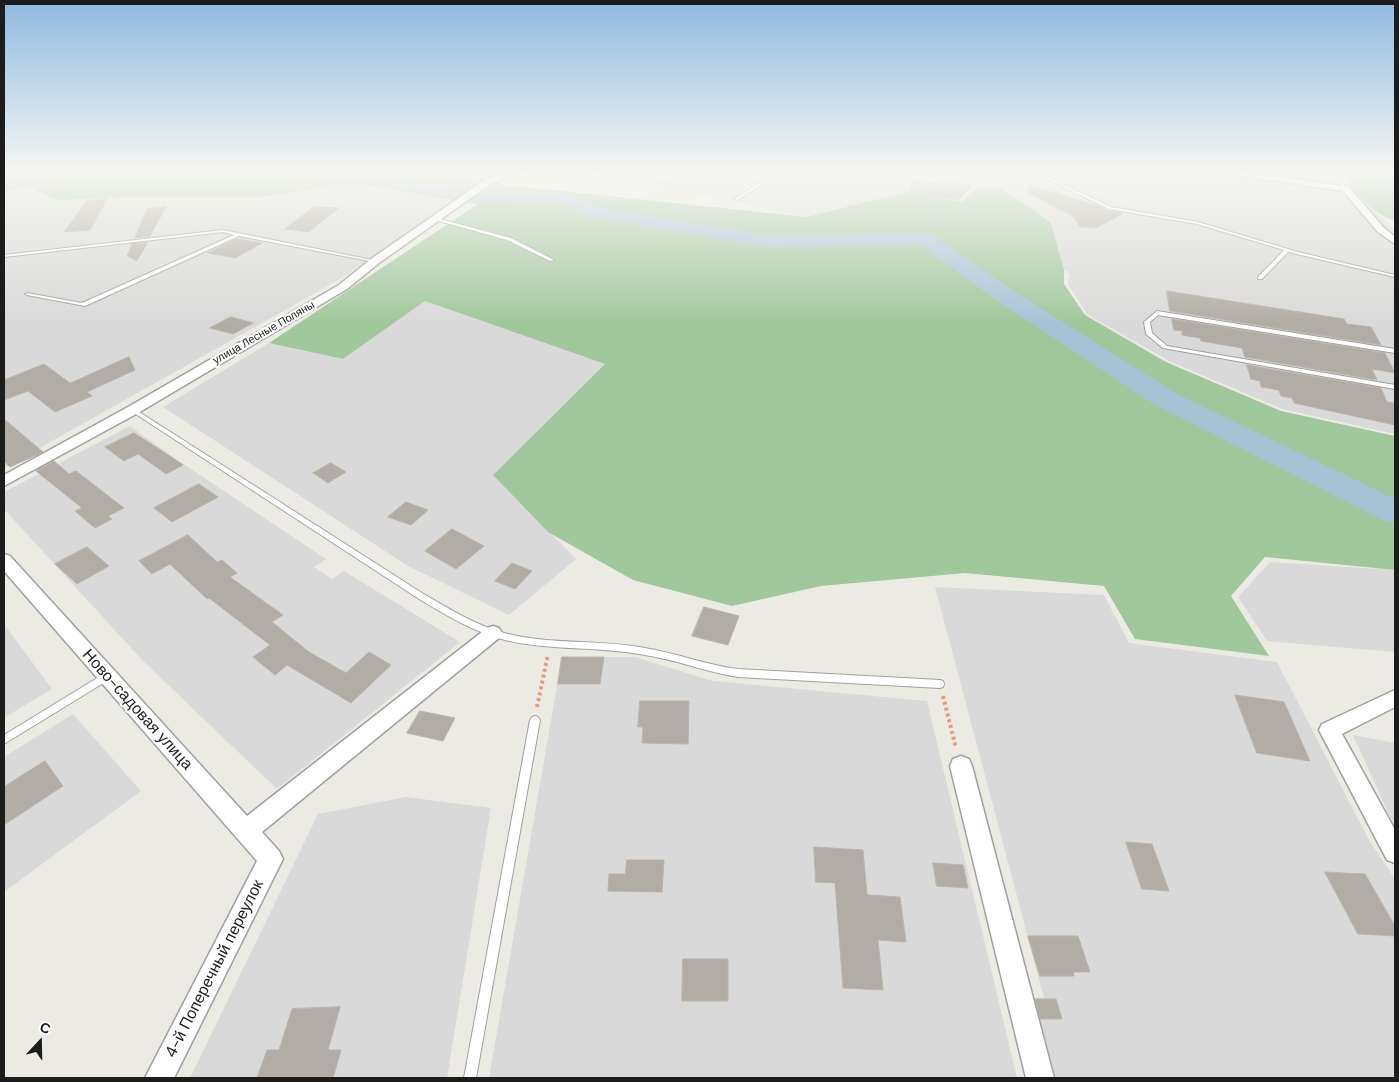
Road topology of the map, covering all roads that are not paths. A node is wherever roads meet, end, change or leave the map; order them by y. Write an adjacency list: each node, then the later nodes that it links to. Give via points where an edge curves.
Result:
1 (431, 222): 10 (street, улица Лесные Поляны)
2 (449, 222): 9 (lane, via 510,239)
3 (1195, 222): 7 (lane)
4 (1375, 222): 6 (street)
5 (239, 234): 8 (lane, via 223,231); 10 (lane); 13 (lane, via 83,305)
6 (1395, 241)
7 (1287, 250): 11 (lane); 12 (lane)
8 (4, 256)
9 (552, 260)
10 (375, 261): 16 (street, улица Лесные Поляны, via 344,287)
11 (1395, 276)
12 (1260, 278)
13 (27, 294)
14 (1395, 351): 15 (lane, via 1157,313 1147,322 1148,334 1165,347)
15 (1395, 387)
16 (133, 410): 17 (street, улица Лесные Поляны); 19 (lane, via 419,595)
17 (4, 481)
18 (4, 560): 20 (street, Ново-садовая улица)
19 (494, 633): 21 (lane, via 515,639 647,652 738,673); 26 (street)
20 (107, 676): 24 (lane); 26 (street, Ново-садовая улица)
21 (940, 684)
22 (1395, 698): 27 (street, via 1329,730)
23 (535, 720): 30 (lane)
24 (4, 740)
25 (961, 766): 31 (street)
26 (246, 832): 28 (street, Ново-садовая улица)
27 (1395, 852)
28 (271, 859): 29 (street, 4-й Поперечный переулок)
29 (159, 1078)
30 (470, 1078)
31 (1040, 1078)

